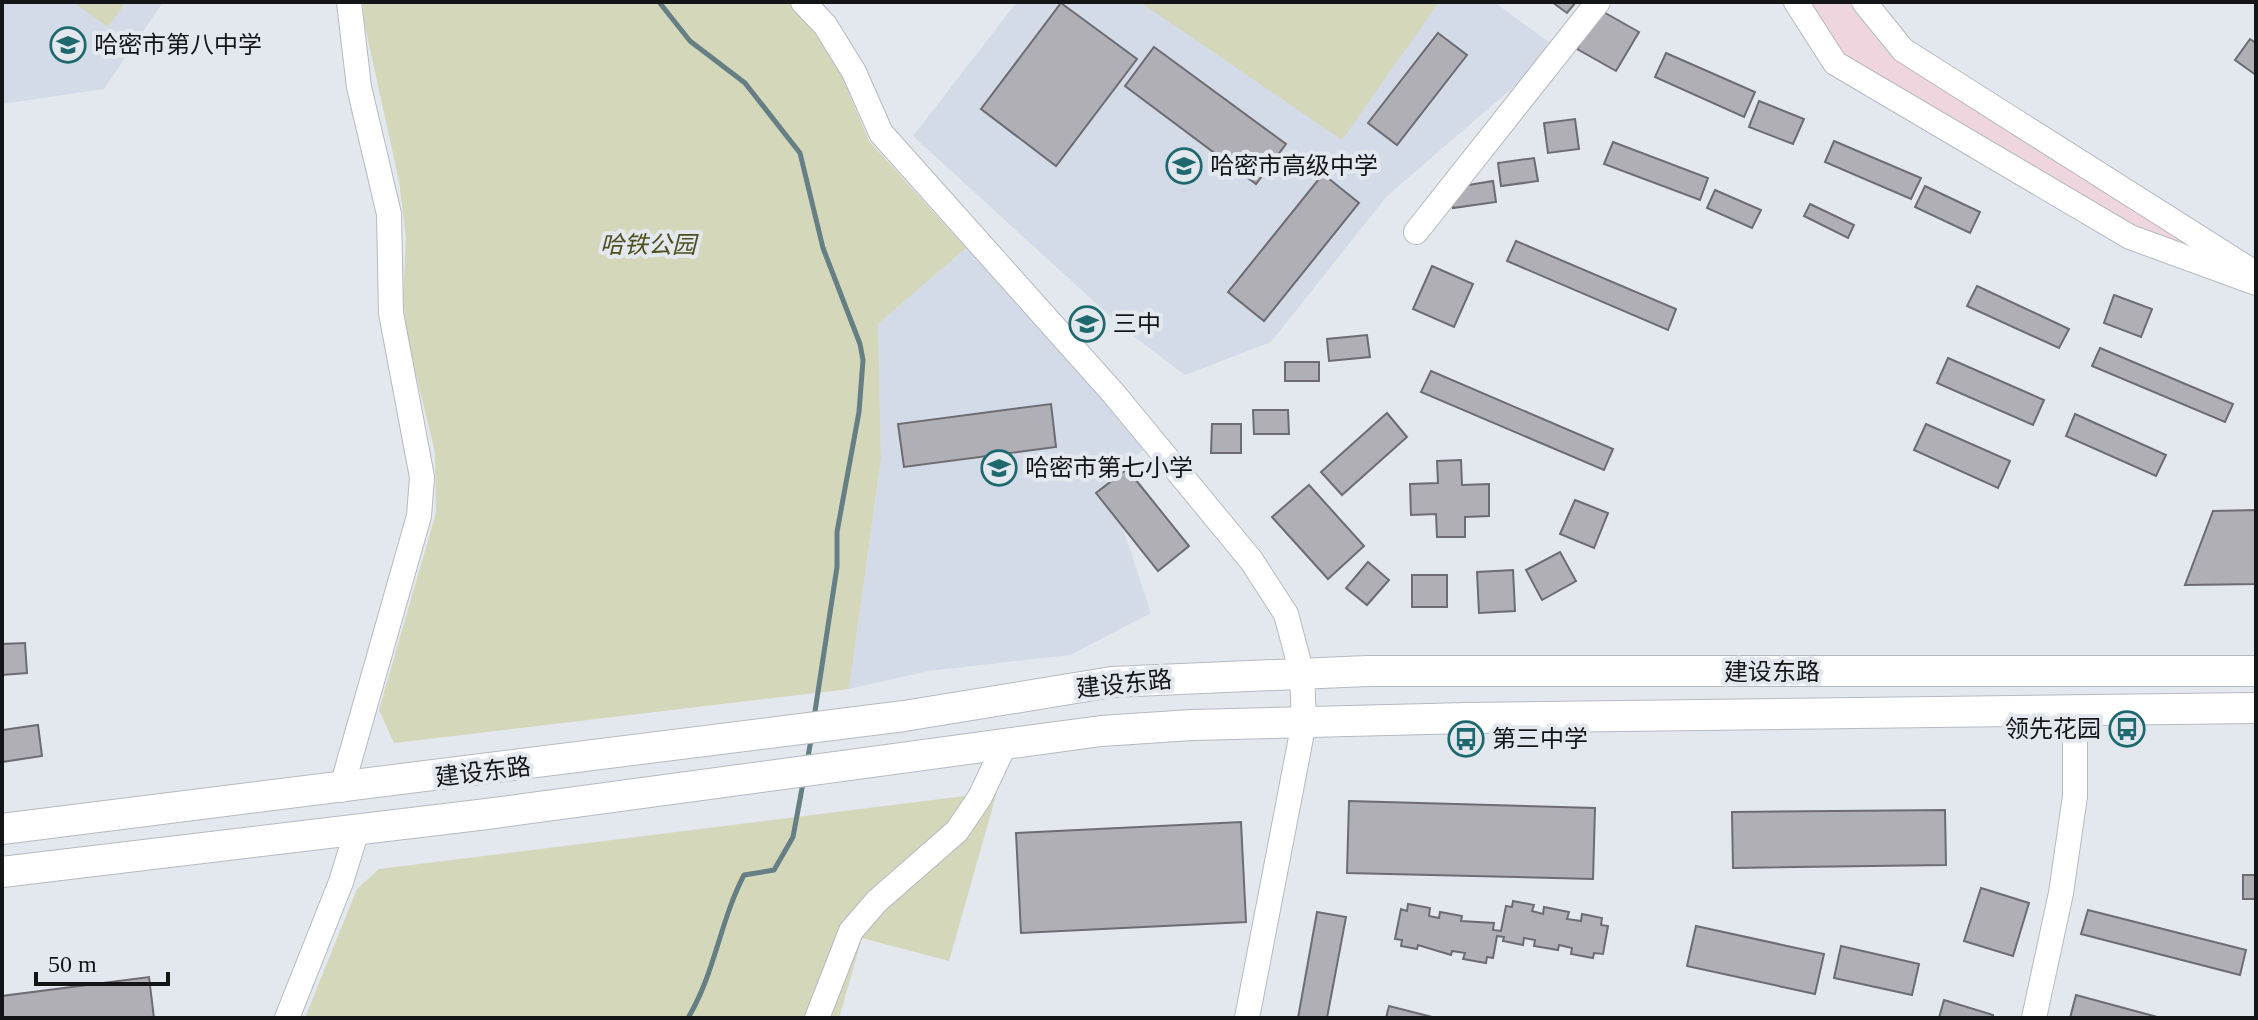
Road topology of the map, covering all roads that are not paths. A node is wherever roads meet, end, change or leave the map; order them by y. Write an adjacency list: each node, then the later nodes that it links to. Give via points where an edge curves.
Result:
1 (349, 2): 15 (street, via 359,87 389,214 391,313 422,477 419,516)
2 (803, 2): 10 (street, via 825,25 854,72 881,133 1114,394 1251,560 1286,614)
3 (1598, 2): 6 (street)
4 (1796, 2): 8 (street, via 1835,63 2130,237)
5 (1864, 2): 7 (street, via 1903,50)
6 (1416, 232)
7 (2256, 274)
8 (2256, 283)
9 (2256, 671): 10 (main road, 建设东路)
10 (1302, 674): 13 (street); 15 (main road, 建设东路, via 1112,682 904,716)
11 (2256, 708): 12 (main road, 建设东路)
12 (2075, 710): 13 (main road, 建设东路); 22 (street, via 2075,796)
13 (1304, 722): 14 (main road, 建设东路, via 1116,730); 21 (street)
14 (1005, 744): 17 (main road, 建设东路); 20 (street, via 957,831 851,931)
15 (341, 790): 16 (main road, 建设东路)
16 (2, 829)
17 (357, 830): 18 (main road, 建设东路); 19 (street)
18 (2, 872)
19 (287, 1018)
20 (817, 1018)
21 (1247, 1018)
22 (2034, 1018)

